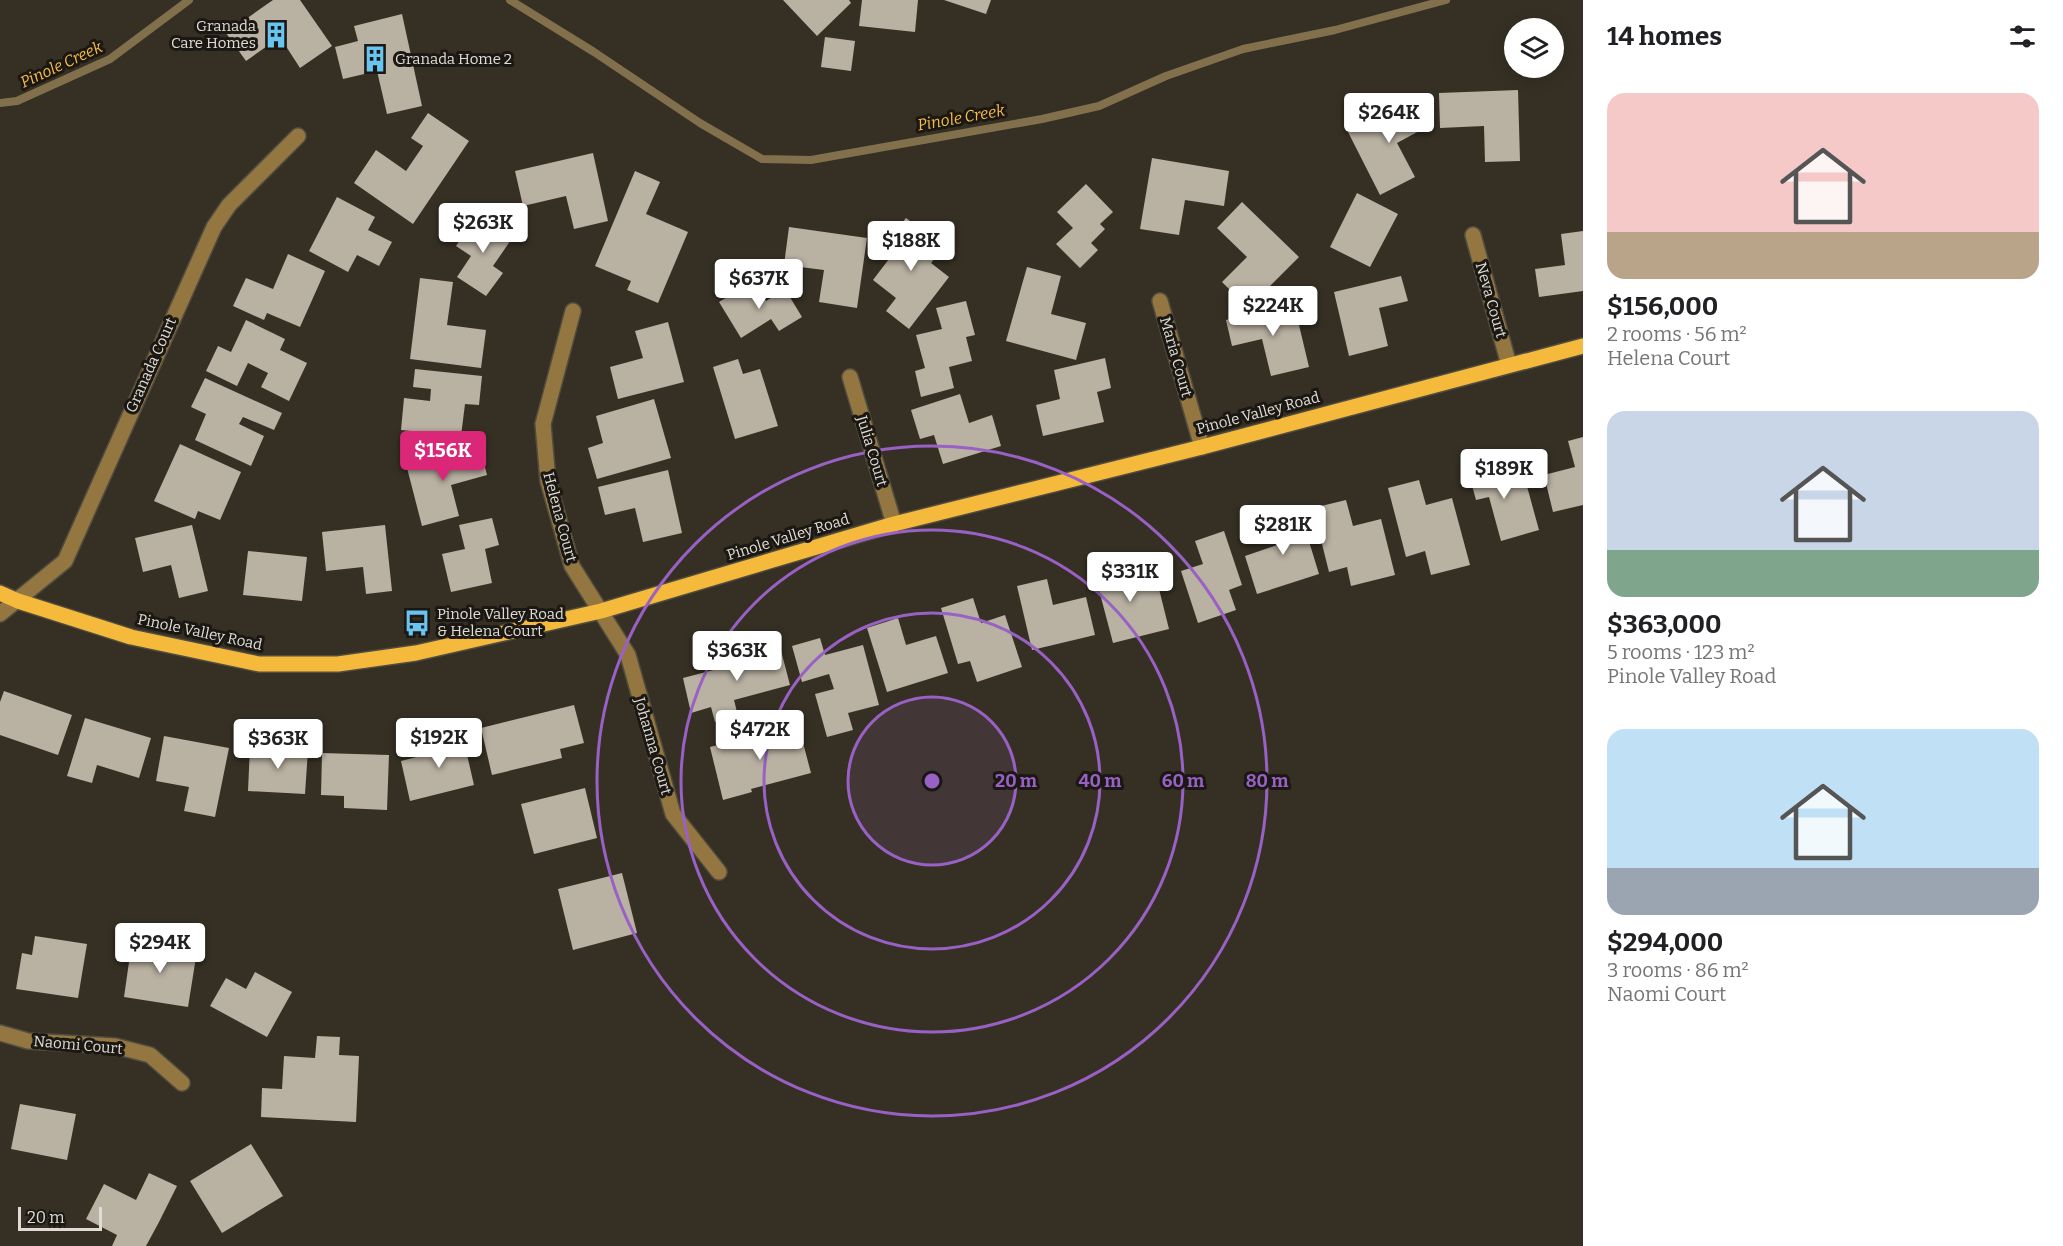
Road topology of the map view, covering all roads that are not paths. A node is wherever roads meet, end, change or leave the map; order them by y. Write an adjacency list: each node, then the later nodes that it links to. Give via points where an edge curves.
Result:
1 (298, 136): 11 (street, Granada Court, via 229,205 214,227 65,561)
2 (1473, 235): 6 (street, Neva Court)
3 (1160, 301): 8 (street, Maria Court)
4 (573, 310): 12 (street, Helena Court, via 543,424 548,481 572,566)
5 (1583, 346): 6 (main road, Pinole Valley Road)
6 (1509, 365): 8 (main road, Pinole Valley Road)
7 (850, 377): 9 (street, Julia Court)
8 (1202, 447): 9 (main road, Pinole Valley Road)
9 (894, 524): 12 (main road, Pinole Valley Road)
10 (0, 593): 11 (main road, Pinole Valley Road)
11 (18, 601): 12 (main road, Pinole Valley Road, via 131,637 259,664 338,664 416,653); 13 (street, Granada Court)
12 (601, 611): 14 (street, Johanna Court, via 628,655 673,814)
13 (0, 614)
14 (719, 872)
15 (0, 1033): 16 (street, Naomi Court, via 28,1041 115,1046 150,1055)
16 (182, 1083)

